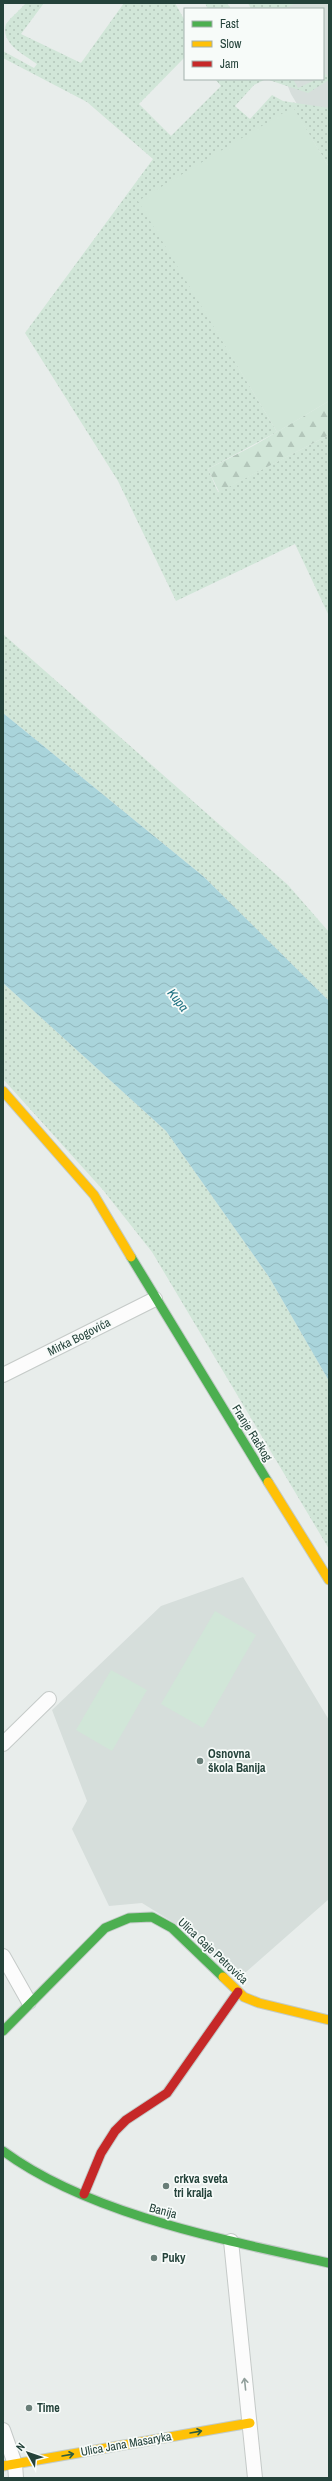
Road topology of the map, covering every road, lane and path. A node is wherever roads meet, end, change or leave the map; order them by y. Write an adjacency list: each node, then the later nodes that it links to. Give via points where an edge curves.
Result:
1 (3, 1091): 2 (street, Franje Račkog, via 94,1195)
2 (154, 1299): 3 (street, Mirka Bogovića); 4 (street, Franje Račkog)
3 (3, 1375)
4 (329, 1580)
5 (49, 1699): 6 (street)
6 (3, 1744)
7 (3, 1956): 9 (street)
8 (238, 1992): 9 (street, Ulica Gaje Petrovića, via 172,1928 152,1917 129,1918 105,1928); 10 (street, Ulica Gaje Petrovića, via 259,2003); 13 (street, via 167,2093 156,2104 126,2120 115,2131)
9 (29, 2002): 11 (street, Ulica Gaje Petrovića)
10 (329, 2020)
11 (3, 2031)
12 (3, 2151): 13 (street, Banija, via 19,2164)
13 (84, 2194): 14 (street, Banija, via 138,2216)
14 (231, 2241): 15 (street, Banija); 16 (street, one-way to 14)
15 (329, 2263)
16 (250, 2423): 18 (street, Ulica Jana Masaryka, one-way to 16); 20 (street)
17 (3, 2430): 18 (street)
18 (9, 2465): 19 (street)
19 (16, 2478)
20 (255, 2478)

